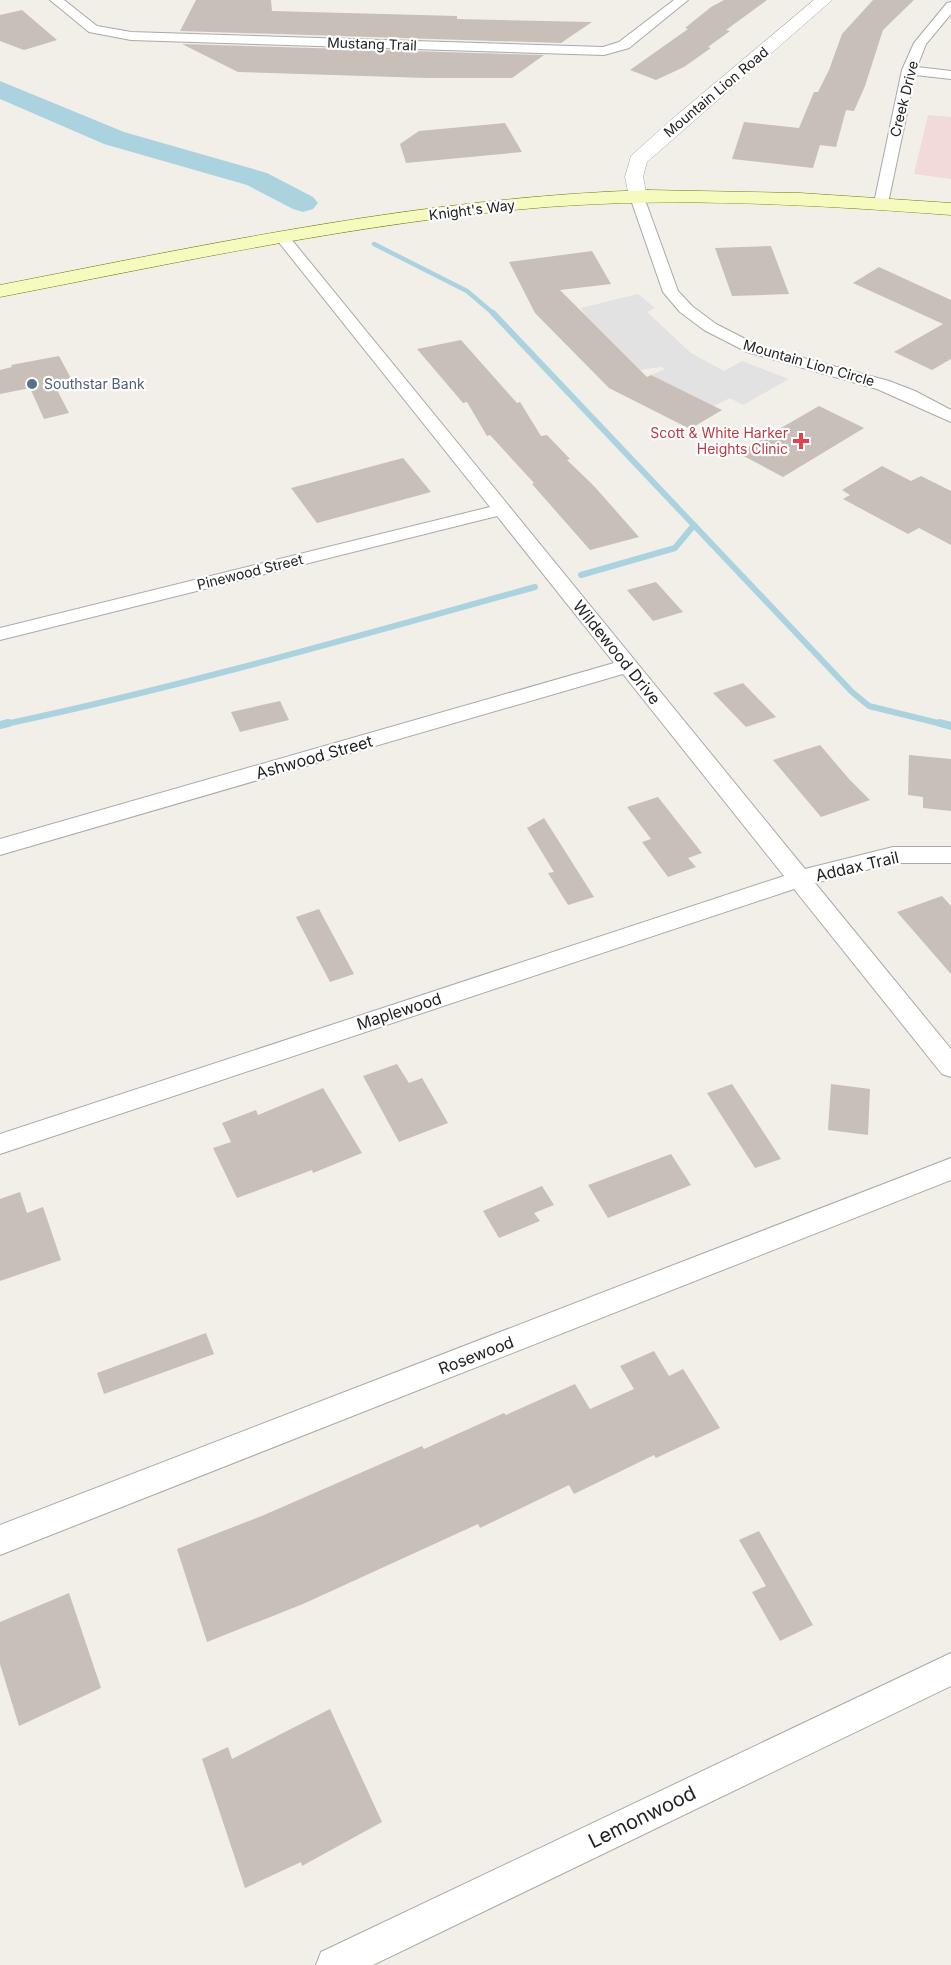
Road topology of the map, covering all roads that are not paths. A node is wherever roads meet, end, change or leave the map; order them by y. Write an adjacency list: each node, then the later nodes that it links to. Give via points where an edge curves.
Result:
1 (682, 0): 3 (street, Mustang Trail, via 624,45 603,51 131,36 93,29)
2 (824, 0): 7 (street, Mountain Lion Road, via 638,160 634,177)
3 (62, 1)
4 (951, 6): 5 (street, Creek Drive, via 920,43)
5 (909, 70): 6 (street); 8 (street, Creek Drive)
6 (951, 75)
7 (637, 197): 8 (main road, Knight's Way); 10 (main road, Knight's Way, via 488,207); 12 (street, Mountain Lion Circle, via 671,292 710,327 753,349 883,385)
8 (881, 203): 9 (main road, Knight's Way)
9 (951, 209)
10 (282, 237): 11 (main road, Knight's Way); 13 (street, Wildewood Drive)
11 (0, 291)
12 (951, 417)
13 (501, 510): 14 (street, Pinewood Street); 15 (street, Wildewood Drive)
14 (0, 634)
15 (628, 666): 16 (street, Ashwood Street); 18 (street, Wildewood Drive)
16 (0, 848)
17 (951, 855): 18 (street, Addax Trail, via 893,855)
18 (799, 879): 19 (street, Wildewood Drive); 20 (street, Maplewood)
19 (951, 1067)
20 (0, 1144)
21 (951, 1169): 22 (street, Rosewood)
22 (0, 1540)
23 (951, 1669): 24 (street, Lemonwood)
24 (334, 1965)

